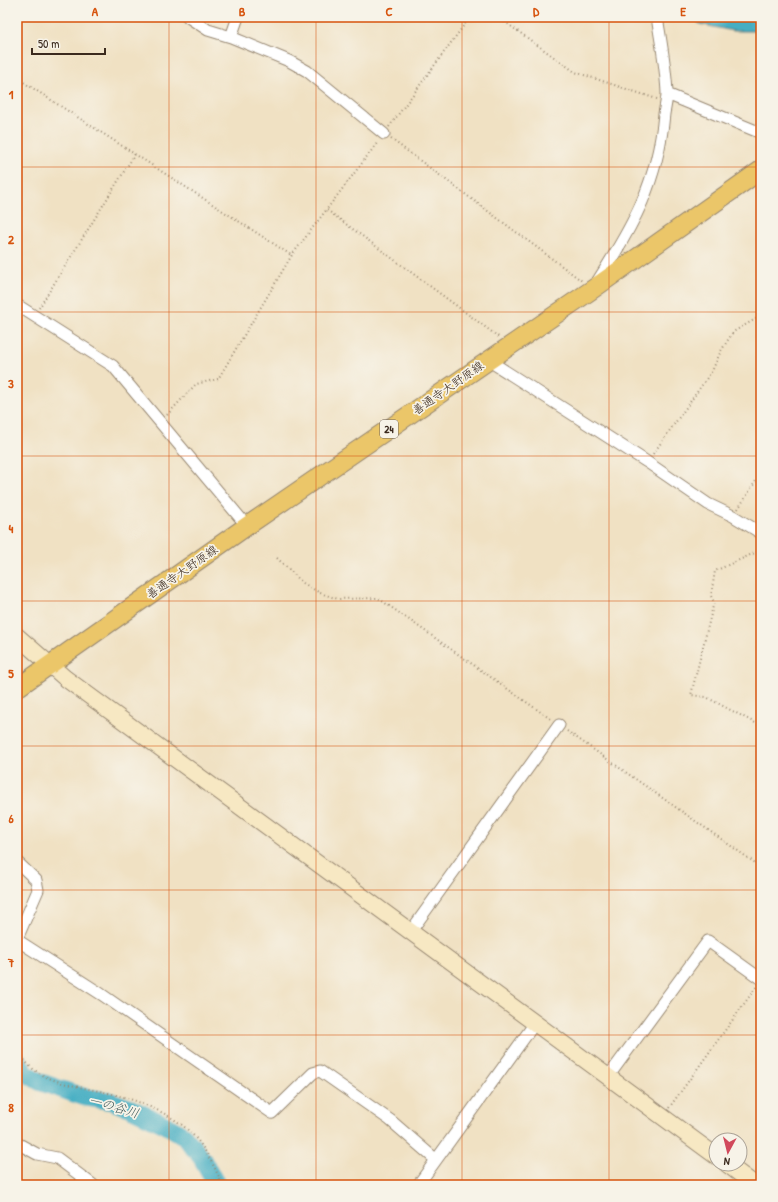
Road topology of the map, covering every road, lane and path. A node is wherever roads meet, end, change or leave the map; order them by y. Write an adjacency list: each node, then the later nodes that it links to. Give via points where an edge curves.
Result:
1 (188, 17): 6 (street, via 208,30)
2 (238, 17): 6 (street)
3 (470, 17): 10 (path)
4 (498, 17): 8 (path, via 575,72)
5 (657, 17): 8 (street)
6 (231, 36): 10 (street, via 307,71)
7 (17, 78): 11 (path)
8 (666, 98): 9 (street); 15 (street, via 663,131 652,178 629,232)
9 (761, 133)
10 (384, 134): 13 (path); 15 (path)
11 (135, 154): 14 (path); 17 (path)
12 (761, 170): 15 (main road, 善通寺大野原線 / 24)
13 (327, 210): 14 (path); 19 (path)
14 (292, 255): 21 (path, via 218,379 196,384)
15 (593, 289): 19 (main road, 善通寺大野原線 / 24)
16 (17, 305): 17 (street)
17 (34, 316): 21 (street, via 113,366)
18 (761, 316): 22 (path, via 733,332 712,371)
19 (510, 345): 20 (main road, 善通寺大野原線 / 24)
20 (488, 360): 22 (street); 25 (main road, 善通寺大野原線 / 24)
21 (160, 422): 25 (street)
22 (647, 462): 24 (street, via 708,504)
23 (761, 473): 24 (path)
24 (733, 516): 26 (street)
25 (247, 526): 30 (main road, 善通寺大野原線 / 24)
26 (761, 533)
27 (761, 550): 33 (path, via 715,572 711,596 714,602 691,695 706,697)
28 (277, 558): 32 (path, via 303,583 320,593 338,599 378,598)
29 (17, 636): 30 (street)
30 (49, 665): 31 (main road, 善通寺大野原線 / 24); 36 (street)
31 (17, 688)
32 (559, 725): 35 (path); 36 (street)
33 (761, 728)
34 (17, 862): 37 (street, via 36,880 38,890)
35 (761, 866)
36 (411, 931): 39 (street)
37 (17, 940): 45 (street, via 101,994 272,1113 313,1072 320,1071 390,1120)
38 (761, 980): 41 (street, via 708,941); 42 (path)
39 (535, 1023): 41 (street); 45 (street)
40 (17, 1025): 48 (path, via 22,1057 38,1072 83,1089 122,1096 177,1121 202,1145)
41 (608, 1077): 42 (street)
42 (662, 1117): 44 (street)
43 (17, 1143): 47 (street, via 37,1154 57,1158)
44 (708, 1150)
45 (435, 1159): 49 (street)
46 (738, 1172): 50 (street)
47 (93, 1185)
48 (223, 1185)
49 (418, 1185)
50 (755, 1185)

